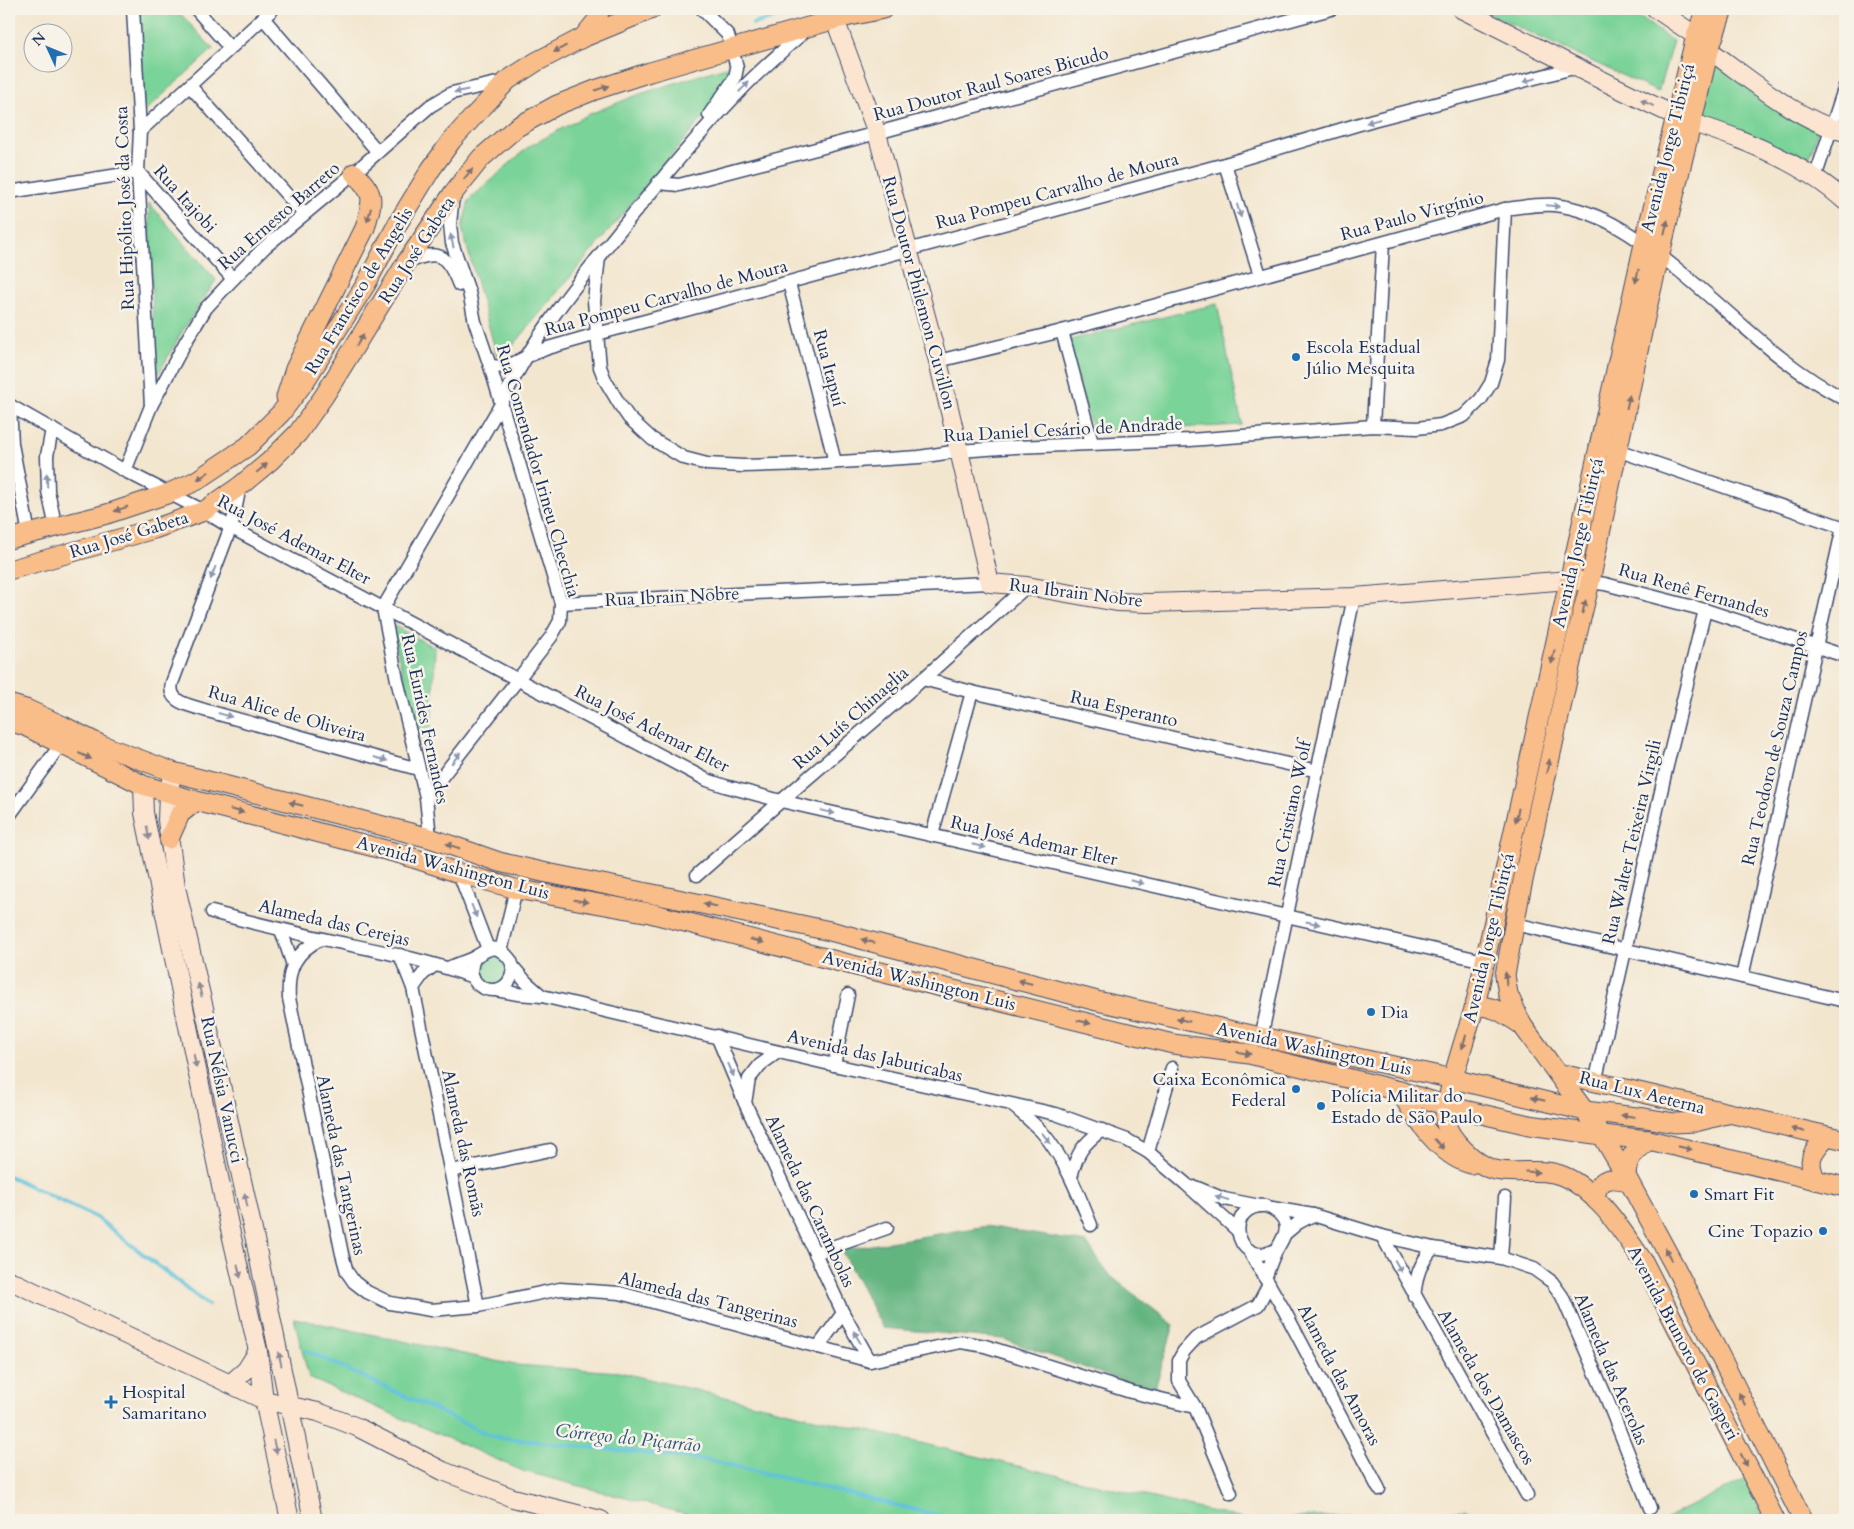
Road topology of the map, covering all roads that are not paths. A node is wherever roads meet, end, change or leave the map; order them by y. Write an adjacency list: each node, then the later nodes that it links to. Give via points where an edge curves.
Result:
1 (133, 9): 27 (street, Rua Hipólito José da Costa)
2 (196, 9): 18 (street)
3 (273, 9): 14 (street)
4 (599, 9): 17 (main road, via 598,20)
5 (652, 9): 17 (main road, Rua Francisco de Angelis)
6 (702, 9): 19 (street, via 728,35)
7 (883, 9): 13 (main road, Rua José Gabeta)
8 (1331, 9): 28 (street, Rua Doutor Raul Soares Bicudo)
9 (1461, 9): 21 (main road)
10 (1656, 9): 16 (main road)
11 (1706, 9): 16 (main road, Avenida Jorge Tibiriçá)
12 (1723, 9): 20 (main road, Avenida Jorge Tibiriçá)
13 (833, 14): 15 (main road, Rua José Gabeta); 28 (main road, Rua Doutor Philemon Cuvillon)
14 (263, 18): 18 (street); 29 (street)
15 (810, 26): 19 (main road, Rua José Gabeta); 30 (street, one-way to 15, via 743,87)
16 (1696, 36): 25 (main road, Avenida Jorge Tibiriçá)
17 (582, 38): 22 (main road, Rua Francisco de Angelis, one-way to 22)
18 (230, 48): 23 (street)
19 (732, 48): 30 (street, via 737,68 735,78); 37 (main road, Rua José Gabeta, one-way to 19, via 481,158 517,127 557,105 650,72)
20 (1709, 50): 25 (main road, Avenida Jorge Tibiriçá); 26 (main road, via 1785,104)
21 (1577, 67): 25 (main road, one-way to 21); 31 (street, Rua Pompeu Carvalho de Moura, one-way to 31, via 1373,120)
22 (508, 80): 29 (street, Rua Ernesto Barreto, one-way to 29, via 452,93 430,106); 60 (main road, Rua Francisco de Angelis, via 452,140 431,169 366,284)
23 (190, 86): 27 (street); 40 (street)
24 (1845, 86): 26 (street)
25 (1684, 119): 34 (main road, via 1741,140); 42 (main road, Avenida Jorge Tibiriçá); 44 (main road, Avenida Jorge Tibiriçá, one-way to 25)
26 (1838, 130): 34 (street)
27 (140, 131): 32 (street, Rua Hipólito José da Costa)
28 (877, 133): 35 (street, Rua Doutor Raul Soares Bicudo, via 679,185); 43 (main road, Rua Doutor Philemon Cuvillon)
29 (378, 152): 33 (street, Rua Ernesto Barreto)
30 (676, 162): 35 (street)
31 (1225, 164): 43 (street, Rua Pompeu Carvalho de Moura); 47 (street, one-way to 47)
32 (138, 172): 36 (street, Rua Itajobi); 48 (street, Rua Itajobi); 59 (street, Rua Hipólito José da Costa)
33 (354, 174): 40 (street, Rua Ernesto Barreto); 60 (main road, one-way to 60, via 372,196 367,221 295,369)
34 (1815, 178): 38 (main road)
35 (658, 183): 45 (street)
36 (9, 192)
37 (454, 192): 46 (main road, Rua José Gabeta); 50 (street, Rua Comendador Irineu Checchia, one-way to 37, via 469,292 452,244 450,224)
38 (1845, 201)
39 (1505, 209): 41 (street, Rua Paulo Virgínio); 42 (street, Rua Paulo Virgínio, one-way to 42, via 1553,205 1574,209 1617,226); 61 (street, Rua Daniel Cesário de Andrade, via 1498,360 1491,383 1464,416 1441,425 1417,428)
40 (304, 214): 48 (street, Rua Ernesto Barreto, via 265,246)
41 (1383, 243): 47 (street, Rua Paulo Virgínio); 61 (street)
42 (1644, 244): 44 (street, Rua Paulo Virgínio); 64 (main road, Avenida Jorge Tibiriçá, one-way to 64)
43 (908, 250): 49 (street, Rua Pompeu Carvalho de Moura); 54 (main road, Rua Doutor Philemon Cuvillon)
44 (1660, 254): 56 (street, Rua Paulo Virgínio, via 1801,373); 64 (main road, Avenida Jorge Tibiriçá, one-way to 44)
45 (599, 257): 52 (street, Rua Daniel Cesário de Andrade, via 594,301); 53 (street, via 546,326)
46 (406, 263): 50 (street, Rua Comendador Irineu Checchia, via 430,254 444,258 454,272); 68 (main road, Rua José Gabeta, one-way to 46, via 298,433 352,354)
47 (1260, 275): 51 (street, Rua Paulo Virgínio)
48 (233, 279): 59 (street, Rua Ernesto Barreto, via 206,308)
49 (789, 283): 52 (street, Rua Pompeu Carvalho de Moura); 66 (street, Rua Itapuí)
50 (475, 322): 55 (street, Rua Comendador Irineu Checchia)
51 (1062, 331): 54 (street, Rua Paulo Virgínio); 63 (street)
52 (597, 334): 53 (street, Rua Pompeu Carvalho de Moura); 66 (street, Rua Daniel Cesário de Andrade, via 600,367 620,405 639,428 669,450 707,464 743,466)
53 (528, 356): 55 (street, Rua Pompeu Carvalho de Moura, via 506,367); 57 (street)
54 (938, 361): 65 (main road, Rua Doutor Philemon Cuvillon)
55 (490, 366): 57 (street, Rua Comendador Irineu Checchia)
56 (1845, 399)
57 (501, 404): 83 (street, Rua Comendador Irineu Checchia); 84 (street)
58 (9, 405): 62 (street, Rua José Ademar Elter); 74 (street, via 12,444)
59 (151, 406): 67 (street, Rua Ernesto Barreto)
60 (281, 413): 69 (main road, Rua Francisco de Angelis, one-way to 69, via 248,446 196,481)
61 (1373, 426): 63 (street, Rua Daniel Cesário de Andrade, via 1190,440)
62 (52, 429): 67 (street, Rua José Ademar Elter); 73 (street, one-way to 62, via 48,491 47,456)
63 (1092, 443): 65 (street, Rua Daniel Cesário de Andrade)
64 (1609, 448): 72 (street); 78 (main road, Avenida Jorge Tibiriçá); 79 (main road, Avenida Jorge Tibiriçá)
65 (959, 451): 66 (street, Rua Daniel Cesário de Andrade); 80 (main road, Rua Doutor Philemon Cuvillon)
66 (836, 462)
67 (125, 471): 69 (street, Rua José Ademar Elter)
68 (240, 486): 70 (main road, Rua José Gabeta); 71 (street)
69 (167, 494): 70 (street, Rua José Ademar Elter); 73 (main road, Rua Francisco de Angelis, one-way to 73)
70 (204, 511): 71 (street, Rua José Ademar Elter); 76 (main road, Rua José Gabeta, via 154,530)
71 (230, 527): 84 (street, Rua José Ademar Elter); 94 (street, Rua Alice de Oliveira, one-way to 94, via 176,672 170,690 173,697 178,702)
72 (1844, 527): 86 (street, Rua Teodoro de Souza Campos)
73 (56, 528): 74 (main road, Rua Francisco de Angelis); 76 (main road, via 55,549)
74 (29, 534): 75 (main road, Rua Francisco de Angelis)
75 (9, 539)
76 (38, 563): 77 (main road, Rua José Gabeta)
77 (9, 570)
78 (1570, 580): 79 (main road, Rua Ibrain Nobre); 82 (main road, Rua Ibrain Nobre); 122 (main road, Avenida Jorge Tibiriçá, one-way to 122)
79 (1590, 582): 85 (street, Rua Renê Fernandes); 114 (main road, Avenida Jorge Tibiriçá, one-way to 79)
80 (990, 583): 81 (main road, Rua Ibrain Nobre); 83 (street, Rua Ibrain Nobre)
81 (1027, 586): 82 (main road, Rua Ibrain Nobre, via 1117,602); 88 (street, Rua Luís Chinaglia)
82 (1354, 597): 95 (street, Rua Cristiano Wolf)
83 (561, 603): 89 (street, Rua Comendador Irineu Checchia, via 557,628)
84 (383, 608): 89 (street, Rua José Ademar Elter); 94 (street, Rua Eurides Fernandes)
85 (1705, 610): 86 (street, Rua Renê Fernandes); 118 (street, Rua Walter Teixeira Virgili)
86 (1815, 646): 87 (street, Rua Renê Fernandes); 128 (street, Rua Teodoro de Souza Campos)
87 (1845, 656)
88 (923, 679): 90 (street, Rua Esperanto); 101 (street, Rua Luís Chinaglia)
89 (518, 680): 99 (street, Rua Comendador Irineu Checchia, one-way to 89); 101 (street, Rua José Ademar Elter, via 707,780)
90 (972, 692): 95 (street, Rua Esperanto); 104 (street)
91 (9, 704): 96 (main road, Avenida Washington Luis)
92 (9, 721): 93 (main road, Avenida Washington Luis)
93 (60, 744): 97 (main road, Avenida Washington Luis, one-way to 97); 102 (street)
94 (418, 769): 99 (street, Rua Eurides Fernandes)
95 (1318, 771): 113 (street, Rua Cristiano Wolf)
96 (173, 772): 98 (main road, Rua Nélsia Vanucci); 103 (main road, Avenida Washington Luis, one-way to 96)
97 (143, 785): 98 (main road, Avenida Washington Luis); 188 (main road, Rua Nélsia Vanucci, one-way to 188, via 144,813 170,944)
98 (168, 793): 100 (main road, Avenida Washington Luis); 106 (main road, Rua Nélsia Vanucci)
99 (426, 797): 105 (street, Rua Eurides Fernandes)
100 (196, 801): 106 (main road, via 180,814); 107 (main road, Avenida Washington Luis, one-way to 107)
101 (781, 801): 104 (street, Rua José Ademar Elter, one-way to 104); 110 (street, Rua Luís Chinaglia)
102 (9, 816)
103 (409, 833): 105 (main road, Avenida Washington Luis); 107 (main road, via 399,842)
104 (932, 835): 113 (street, Rua José Ademar Elter, one-way to 113)
105 (430, 838): 108 (main road, Avenida Washington Luis, one-way to 105)
106 (169, 839): 192 (main road, Rua Nélsia Vanucci, one-way to 106, via 176,887)
107 (401, 854): 109 (main road, Avenida Washington Luis)
108 (499, 862): 111 (main road, via 516,877); 137 (main road, Avenida Washington Luis, one-way to 108, via 1097,1001 830,932)
109 (458, 873): 111 (main road, Avenida Washington Luis); 117 (street, one-way to 117)
110 (697, 875)
111 (516, 889): 119 (street); 144 (main road, Avenida Washington Luis, one-way to 144, via 650,913 1174,1044 1249,1054)
112 (212, 912): 115 (street, Alameda das Cerejas)
113 (1286, 917): 122 (street, Rua José Ademar Elter, one-way to 122); 137 (street, Rua Cristiano Wolf)
114 (1515, 924): 118 (street); 135 (main road, Avenida Jorge Tibiriçá, one-way to 114, via 1508,994 1505,975)
115 (282, 930): 116 (street, Alameda das Cerejas); 123 (street, Alameda das Tangerinas)
116 (321, 939): 120 (street, Alameda das Cerejas); 123 (street, via 304,950)
117 (488, 949): 119 (street); 121 (street)
118 (1626, 950): 128 (street); 143 (street, Rua Walter Teixeira Virgili)
119 (502, 951): 125 (street)
120 (400, 955): 124 (street, Alameda das Cerejas); 129 (street, Alameda das Romãs)
121 (475, 957): 126 (street); 127 (street)
122 (1484, 961): 134 (main road, Avenida Jorge Tibiriçá)
123 (293, 965): 183 (street, Alameda das Tangerinas, via 288,982 292,1018 347,1272 366,1292 390,1303 431,1310)
124 (435, 965): 126 (street, Alameda das Cerejas); 129 (street)
125 (513, 967): 130 (street, via 509,980); 132 (street)
126 (448, 968): 127 (street, Alameda das Cerejas)
127 (473, 977): 130 (street, via 485,989)
128 (1742, 977): 133 (street)
129 (413, 988): 160 (street, Alameda das Romãs)
130 (496, 990): 132 (street, Avenida das Jabuticabas)
131 (848, 995): 139 (street)
132 (542, 996): 136 (street, Avenida das Jabuticabas)
133 (1845, 1001)
134 (1475, 1006): 135 (main road, via 1499,1010); 142 (main road, Avenida Jorge Tibiriçá, one-way to 142)
135 (1522, 1025): 141 (main road, Avenida Brunoro de Gasperi)
136 (717, 1036): 138 (street, Avenida das Jabuticabas); 145 (street, Alameda das Carambolas, one-way to 145)
137 (1261, 1038): 142 (main road, Avenida Washington Luis)
138 (778, 1052): 139 (street, Avenida das Jabuticabas); 145 (street, Alameda das Carambolas, via 760,1065 749,1079)
139 (834, 1065): 147 (street, Avenida das Jabuticabas)
140 (1172, 1068): 158 (street)
141 (1557, 1073): 143 (main road, Rua Lux Aeterna); 149 (main road, Avenida Brunoro de Gasperi)
142 (1453, 1079): 146 (main road, Avenida Washington Luis, one-way to 142); 148 (main road, Avenida Brunoro de Gasperi)
143 (1596, 1083): 151 (main road, Rua Lux Aeterna)
144 (1400, 1091): 148 (main road, Avenida Washington Luis); 159 (main road, Avenida Brunoro de Gasperi, one-way to 159, via 1413,1113 1442,1147 1468,1164)
145 (745, 1103): 178 (street, Alameda das Carambolas)
146 (1560, 1104): 149 (main road, Avenida Washington Luis); 150 (main road, via 1559,1115 1551,1121 1500,1112)
147 (1013, 1106): 152 (street, Avenida das Jabuticabas, via 1056,1114); 161 (street, one-way to 161, via 1041,1131)
148 (1447, 1106): 150 (main road, Avenida Washington Luis); 159 (main road, Avenida Brunoro de Gasperi, via 1445,1120 1454,1139 1468,1155)
149 (1585, 1111): 151 (main road, Avenida Washington Luis, one-way to 149, via 1675,1124); 153 (main road, Avenida Brunoro de Gasperi)
150 (1474, 1112): 153 (main road, Avenida Washington Luis, via 1529,1125)
151 (1727, 1114): 154 (main road, Avenida Washington Luis, one-way to 151)
152 (1102, 1130): 158 (street, Avenida das Jabuticabas); 161 (street, via 1086,1141 1076,1158)
153 (1602, 1135): 155 (main road, Avenida Washington Luis); 162 (main road, Avenida Brunoro de Gasperi)
154 (1826, 1137): 156 (main road, Avenida Washington Luis); 163 (main road, via 1812,1156 1811,1169)
155 (1649, 1140): 162 (main road, via 1629,1158); 163 (main road, Avenida Washington Luis, one-way to 163)
156 (1845, 1140)
157 (550, 1150): 160 (street)
158 (1148, 1152): 164 (street, Avenida das Jabuticabas)
159 (1484, 1166): 167 (main road, Avenida Brunoro de Gasperi, one-way to 167, via 1495,1170 1554,1173 1574,1182)
160 (451, 1170): 183 (street, Alameda das Romãs)
161 (1071, 1177): 170 (street)
162 (1627, 1179): 167 (main road, via 1603,1181 1597,1189); 203 (main road, Avenida Brunoro de Gasperi, one-way to 162, via 1676,1267)
163 (1816, 1180): 165 (main road, Avenida Washington Luis)
164 (1186, 1184): 168 (street, Alameda das Acerolas, one-way to 164, via 1224,1200); 172 (street, Avenida das Jabuticabas)
165 (1845, 1187)
166 (1505, 1198): 179 (street)
167 (1596, 1200): 202 (main road, Avenida Brunoro de Gasperi, one-way to 202, via 1643,1261)
168 (1266, 1207): 169 (street, Alameda das Acerolas); 172 (street, via 1251,1208 1239,1222); 173 (street, via 1283,1218)
169 (1313, 1215): 173 (street); 174 (street, Alameda das Acerolas)
170 (1091, 1225)
171 (887, 1228): 178 (street)
172 (1238, 1231): 177 (street, via 1243,1245)
173 (1286, 1233): 176 (street)
174 (1382, 1236): 175 (street, Alameda das Acerolas); 182 (street, Alameda dos Damascos, one-way to 182)
175 (1433, 1248): 179 (street, Alameda das Acerolas); 182 (street, via 1417,1273)
176 (1277, 1249): 177 (street, via 1263,1254); 181 (street)
177 (1249, 1250): 181 (street, Alameda das Amoras)
178 (815, 1253): 186 (street, Alameda das Carambolas)
179 (1501, 1258): 197 (street, Alameda das Acerolas, via 1534,1269 1552,1282 1562,1296)
180 (9, 1280): 190 (main road)
181 (1267, 1281): 184 (street); 185 (street, Alameda das Amoras)
182 (1414, 1296): 196 (street, Alameda dos Damascos)
183 (478, 1306): 187 (street, Alameda das Tangerinas, via 560,1289 620,1293)
184 (1258, 1306): 185 (street); 193 (street, via 1196,1338 1184,1351 1179,1360 1179,1381)
185 (1284, 1310): 194 (street, Alameda das Amoras)
186 (843, 1313): 187 (street, Alameda das Carambolas); 189 (street, Alameda das Carambolas, one-way to 186)
187 (818, 1347): 189 (street, Alameda das Tangerinas)
188 (258, 1351): 190 (main road, via 246,1370); 191 (main road, Rua Nélsia Vanucci)
189 (870, 1361): 193 (street, Alameda das Tangerinas, via 960,1342 986,1346 1131,1392)
190 (230, 1384): 191 (main road)
191 (264, 1400): 192 (main road); 199 (main road, Rua Nélsia Vanucci, one-way to 199)
192 (290, 1406): 198 (main road, via 318,1412 358,1427 443,1471); 200 (main road, Rua Nélsia Vanucci)
193 (1195, 1407): 195 (street)
194 (1380, 1489)
195 (1231, 1493)
196 (1527, 1495)
197 (1650, 1508)
198 (566, 1516): 201 (main road)
199 (290, 1520)
200 (313, 1520)
201 (601, 1520)
202 (1775, 1520)
203 (1803, 1520)

